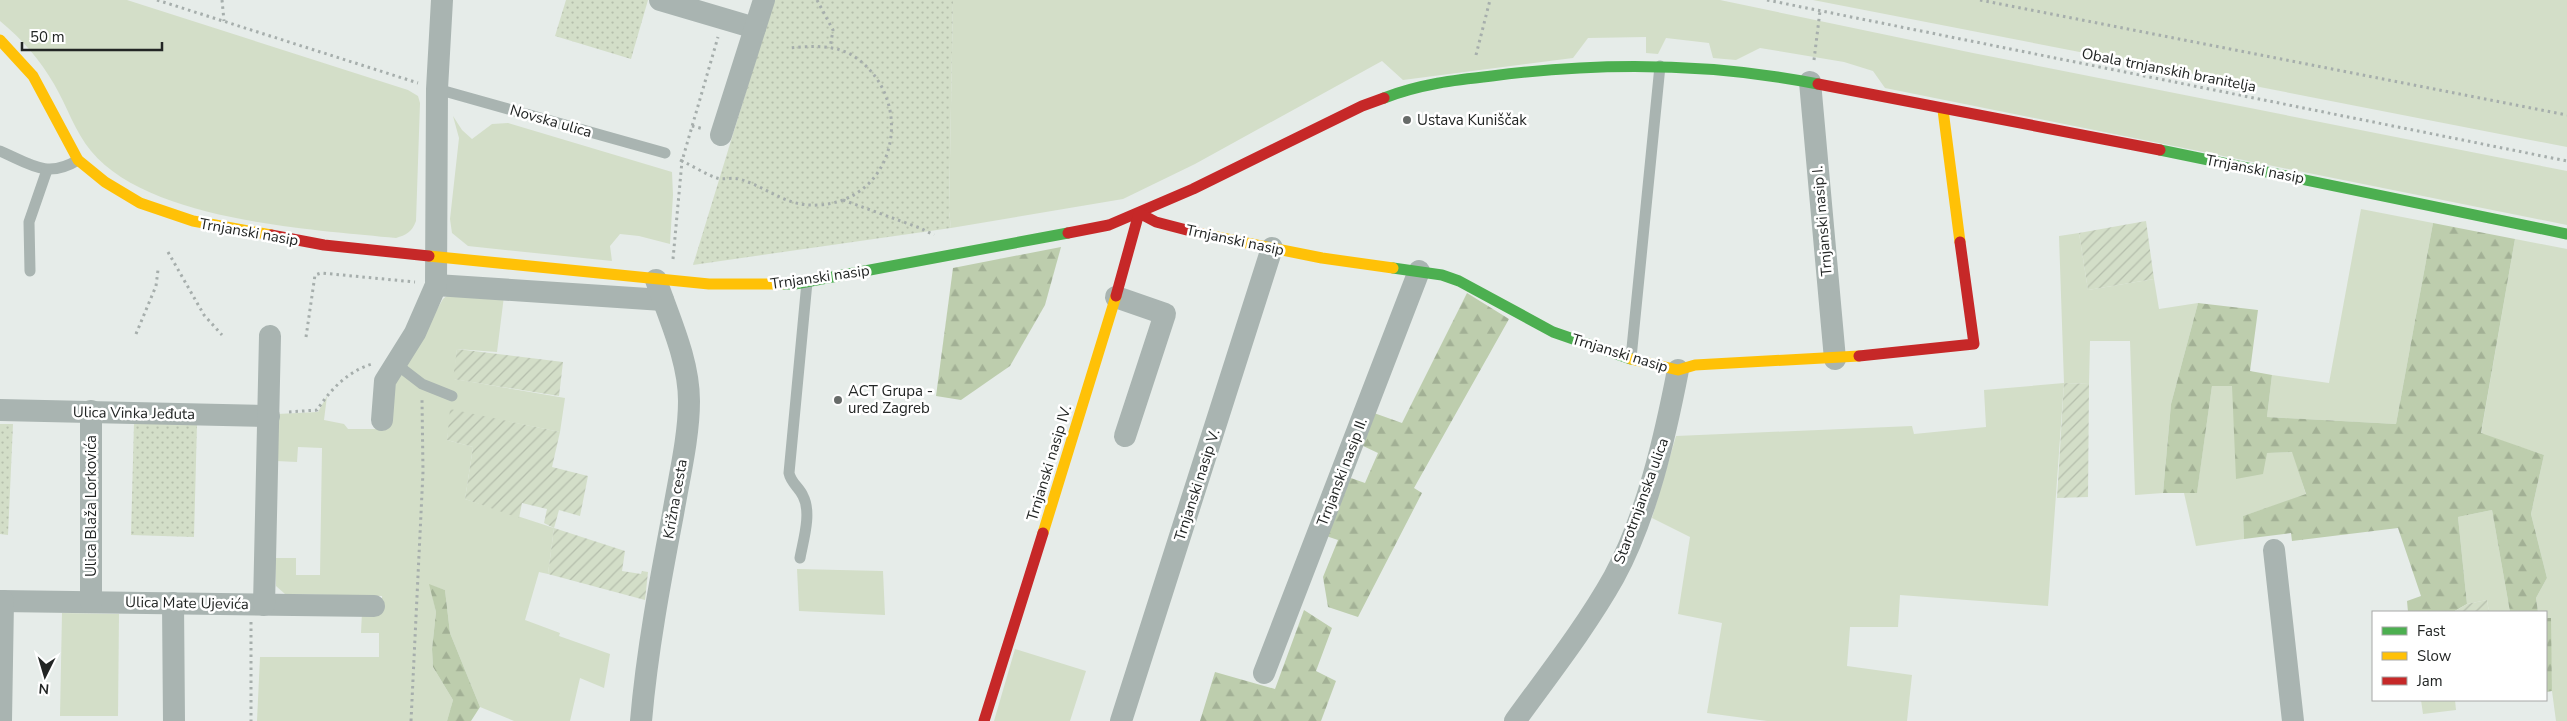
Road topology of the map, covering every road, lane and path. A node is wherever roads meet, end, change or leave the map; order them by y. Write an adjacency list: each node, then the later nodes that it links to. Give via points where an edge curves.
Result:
1 (157, 0): 11 (path)
2 (222, 0): 11 (path)
3 (442, 0): 21 (street)
4 (660, 0): 12 (street)
5 (764, 0): 12 (street)
6 (817, 0): 18 (path, via 833,30)
7 (1490, 0): 13 (path)
8 (1767, 0): 10 (path, Obala trnjanskih branitelja)
9 (1980, 0): 23 (path)
10 (1820, 11): 15 (path); 29 (path, Obala trnjanskih branitelja)
11 (224, 21): 21 (path)
12 (755, 28): 24 (street)
13 (1482, 31)
14 (718, 36): 28 (path)
15 (1818, 37)
16 (0, 40): 27 (street, Trnjanski nasip, via 33,76)
17 (788, 48): 18 (path)
18 (830, 48): 31 (path, via 854,56 881,84 889,103 892,123 888,155 880,171 858,193)
19 (1660, 66): 20 (street, Trnjanski nasip, via 1731,70); 32 (street, Trnjanski nasip, via 1538,70 1427,84 1362,106); 50 (lane)
20 (1810, 82): 22 (street, Trnjanski nasip); 51 (street, Trnjanski nasip I.)
21 (437, 89): 26 (lane, Novska ulica); 37 (street, via 434,235)
22 (1943, 110): 33 (street, Trnjanski nasip, via 2241,166); 51 (street, Trnjanski nasip, via 1974,344)
23 (2567, 115)
24 (721, 135)
25 (0, 151): 30 (lane)
26 (665, 153): 28 (path)
27 (78, 160): 30 (lane, via 64,168); 37 (street, Trnjanski nasip, via 105,182 140,203 193,221 324,245)
28 (682, 161): 31 (path, via 718,178 739,179 785,201 818,206); 38 (path)
29 (2567, 161)
30 (47, 170): 40 (lane, via 30,222)
31 (843, 200): 34 (path, via 933,233)
32 (1139, 213): 35 (street, Trnjanski nasip, via 1174,227); 42 (street, Trnjanski nasip, via 1109,225); 45 (street, Trnjanski nasip IV.)
33 (2567, 234)
34 (937, 241)
35 (1272, 248): 41 (street, Trnjanski nasip, via 1364,265); 75 (street, Trnjanski nasip V.)
36 (168, 252): 47 (path, via 204,315)
37 (437, 257): 43 (street); 44 (street, Trnjanski nasip)
38 (673, 260)
39 (158, 270): 46 (path, via 156,286)
40 (30, 271)
41 (1419, 271): 50 (street, Trnjanski nasip, via 1459,281 1553,332); 68 (street, Trnjanski nasip II.)
42 (807, 282): 44 (street, Trnjanski nasip); 62 (lane, via 789,473 806,507)
43 (436, 285): 44 (street, Trnjanski nasip); 49 (path, via 315,275); 52 (street, via 415,333)
44 (660, 290): 73 (street, Križna cesta, via 686,374 689,401 680,476 646,669)
45 (1116, 297): 60 (street, via 1165,314); 74 (street, Trnjanski nasip IV.)
46 (136, 334)
47 (222, 335)
48 (270, 336): 58 (street)
49 (306, 337)
50 (1631, 359): 53 (street, Trnjanski nasip)
51 (1834, 359): 53 (street, Trnjanski nasip, via 1695,364)
52 (396, 364): 54 (lane); 58 (path, via 383,361 364,366 338,384 317,410); 59 (street, via 386,381)
53 (1678, 370): 76 (street, Starotrnjanska ulica, via 1664,439 1614,577)
54 (422, 384): 55 (lane); 72 (path, via 422,480)
55 (452, 396)
56 (0, 410): 57 (street, Ulica Vinka Jeđuta)
57 (91, 411): 58 (street, Ulica Vinka Jeđuta); 64 (street, Ulica Blaža Lorkovića)
58 (269, 416): 66 (street)
59 (382, 420)
60 (1125, 436)
61 (2274, 550): 77 (street)
62 (800, 558)
63 (1, 601): 64 (street, Ulica Mate Ujevića); 69 (street)
64 (90, 602): 65 (street, Ulica Mate Ujevića)
65 (173, 603): 66 (street, Ulica Mate Ujevića); 70 (street)
66 (257, 605): 67 (street, Ulica Mate Ujevića); 71 (path)
67 (374, 606)
68 (1264, 673)
69 (1, 721)
70 (174, 721)
71 (251, 721)
72 (411, 721)
73 (641, 721)
74 (984, 721)
75 (1121, 721)
76 (1515, 721)
77 (2292, 721)

